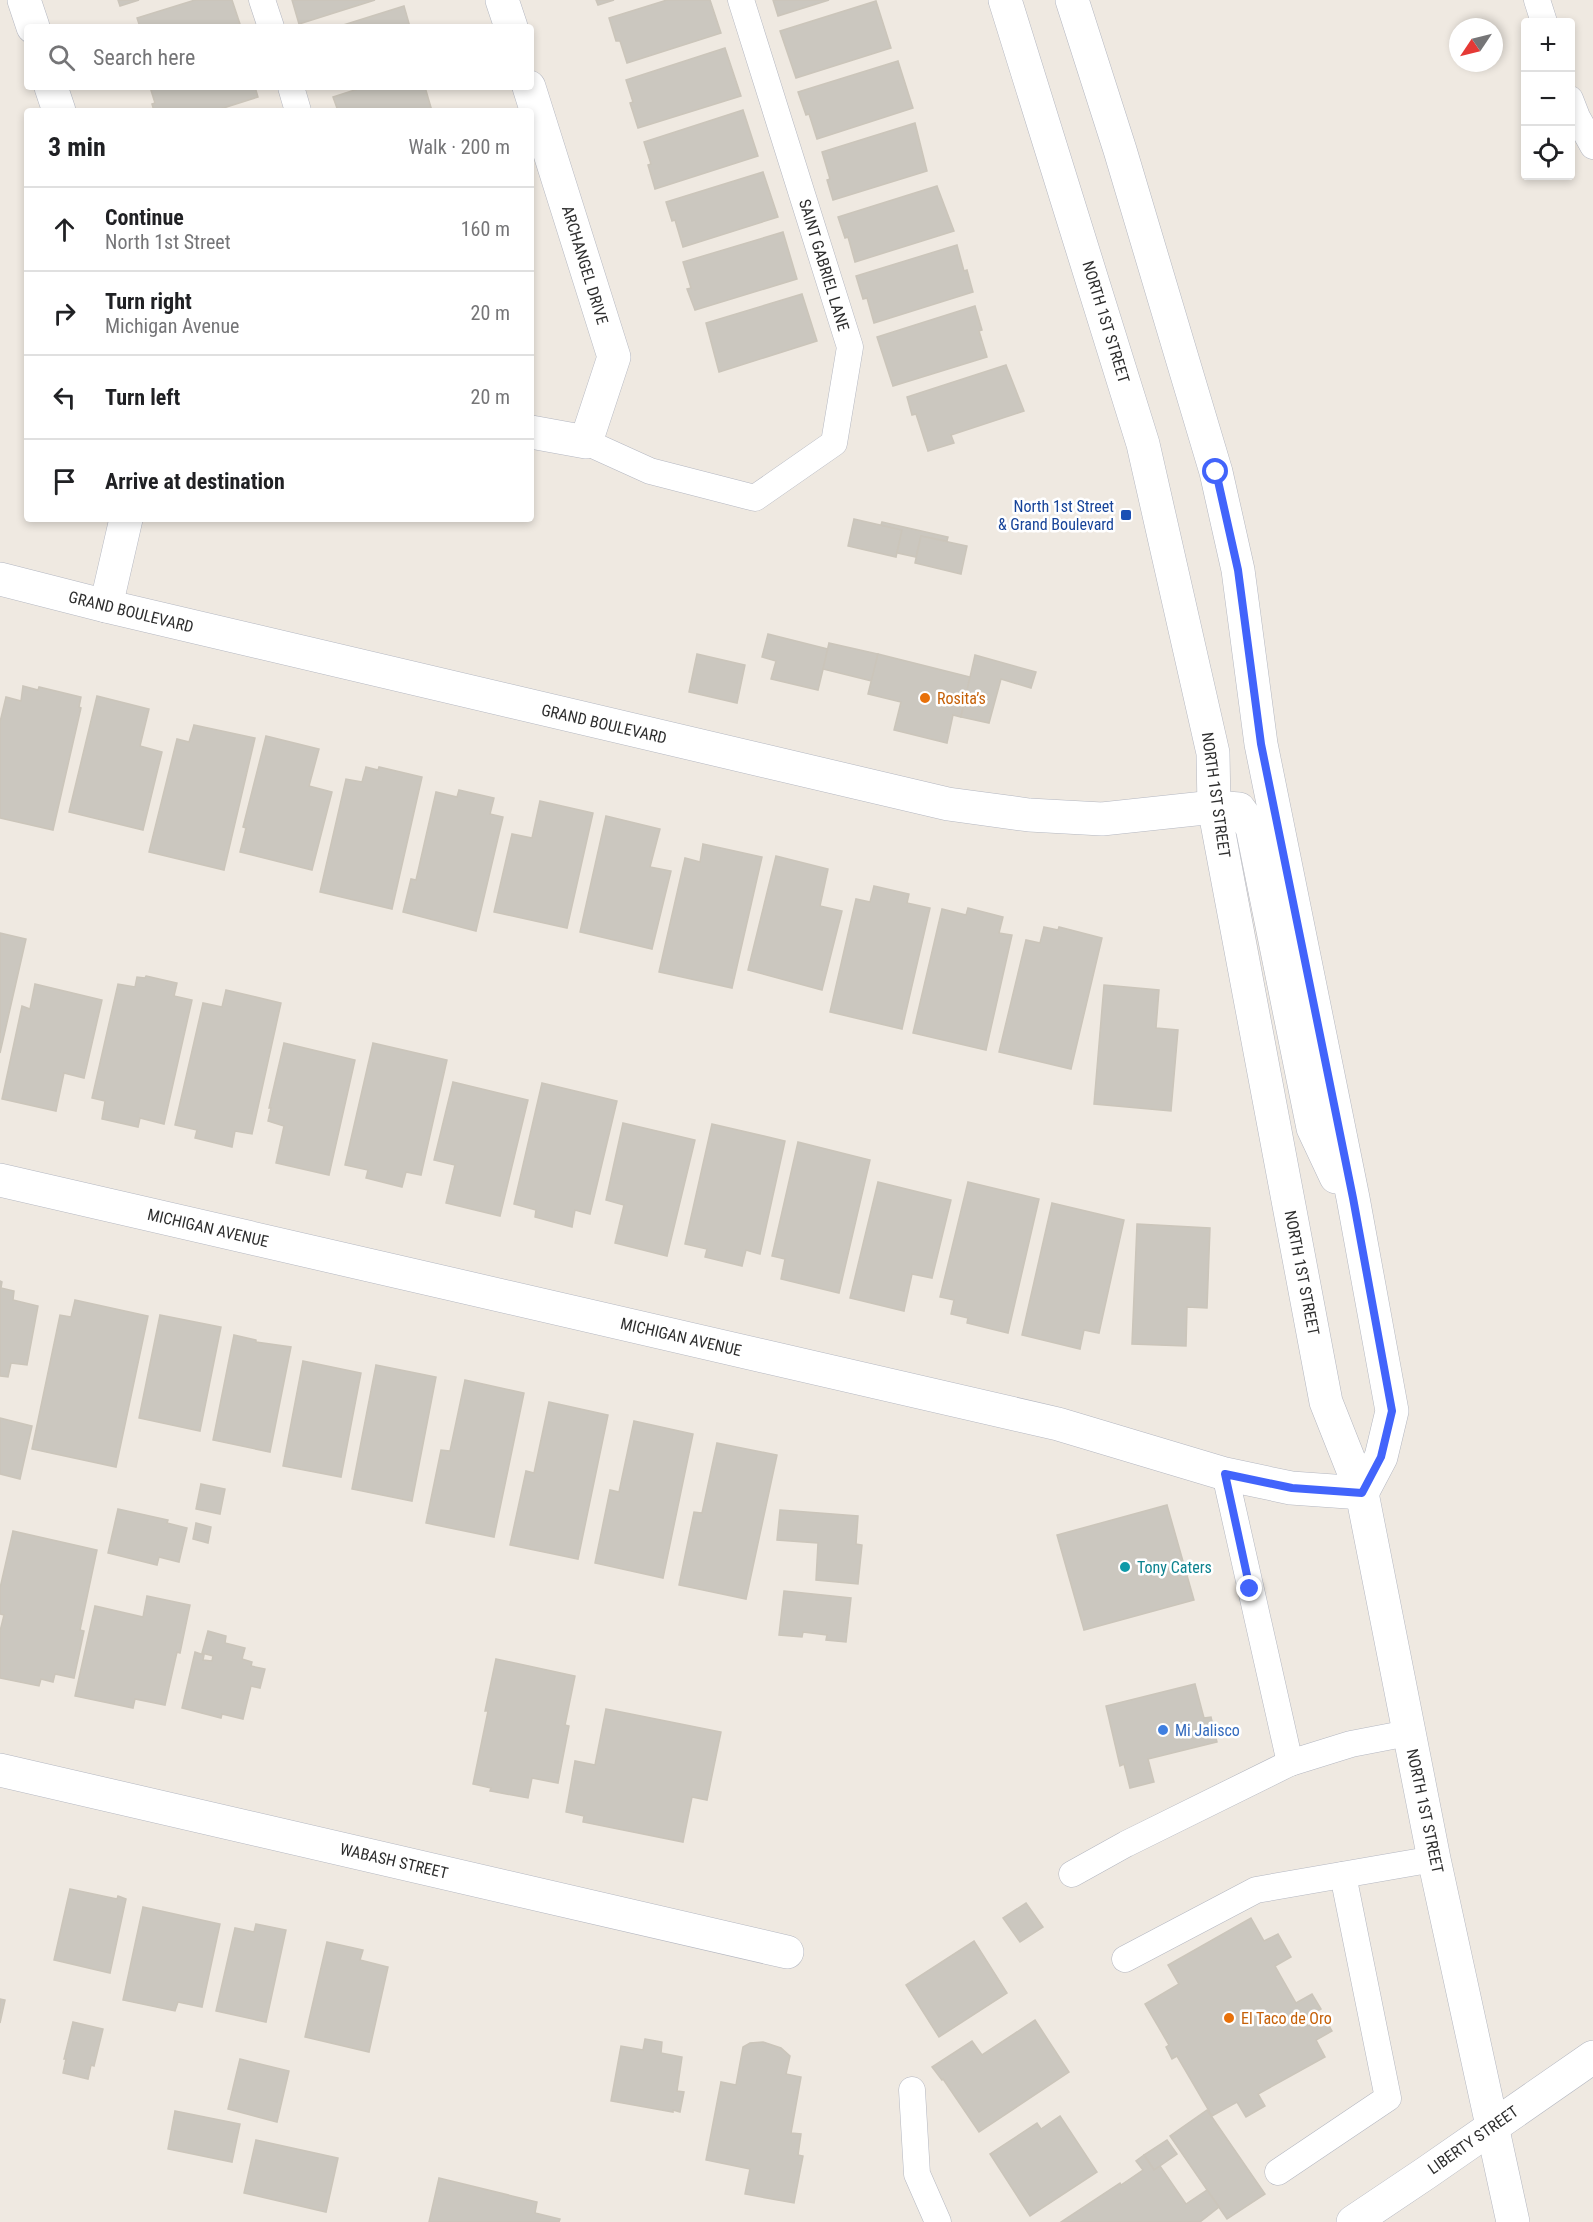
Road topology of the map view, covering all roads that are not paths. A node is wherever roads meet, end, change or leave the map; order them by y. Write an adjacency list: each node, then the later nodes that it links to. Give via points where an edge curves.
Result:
1 (24, 0): 9 (street)
2 (262, 0): 10 (lane)
3 (502, 0): 11 (street)
4 (741, 0): 20 (lane, SAINT GABRIEL LANE, via 850,347 834,443 755,498 651,471)
5 (1005, 0): 24 (street, NORTH 1ST STREET, via 1143,444 1213,753)
6 (1072, 0): 26 (street, via 1216,472 1238,570 1261,744)
7 (1537, 0): 8 (lane)
8 (1543, 18)
9 (32, 24)
10 (270, 24)
11 (510, 24)
12 (52, 90): 15 (street)
13 (292, 90): 16 (lane)
14 (530, 90): 20 (street, ARCHANGEL DRIVE, via 614,357)
15 (58, 108)
16 (297, 108)
17 (1575, 112): 18 (lane)
18 (1593, 146)
19 (534, 433): 20 (street)
20 (586, 442)
21 (125, 522): 23 (street)
22 (0, 579): 23 (street, GRAND BOULEVARD)
23 (106, 606): 24 (street, GRAND BOULEVARD, via 948,804 1029,815 1102,819)
24 (1214, 807): 26 (street, GRAND BOULEVARD, via 1239,809 1252,827 1313,1128 1338,1182); 28 (street, NORTH 1ST STREET, via 1326,1402)
25 (0, 1180): 27 (street, MICHIGAN AVENUE, via 1058,1424)
26 (1353, 1198): 28 (street, via 1392,1411 1381,1457)
27 (1225, 1474): 28 (street, MICHIGAN AVENUE, via 1292,1488); 30 (lane)
28 (1362, 1493): 29 (street, NORTH 1ST STREET)
29 (1408, 1732): 30 (lane); 32 (street, NORTH 1ST STREET)
30 (1290, 1763): 33 (lane)
31 (0, 1770): 35 (street, WABASH STREET)
32 (1434, 1859): 34 (lane); 39 (street, NORTH 1ST STREET)
33 (1072, 1874)
34 (1343, 1875): 36 (lane, via 1256,1890); 40 (lane, via 1388,2098)
35 (787, 1952)
36 (1125, 1959)
37 (1593, 2057): 39 (street, LIBERTY STREET)
38 (912, 2090): 41 (lane, via 917,2174)
39 (1492, 2128): 42 (street, LIBERTY STREET); 43 (street, NORTH 1ST STREET)
40 (1278, 2172)
41 (938, 2222)
42 (1353, 2222)
43 (1513, 2222)

